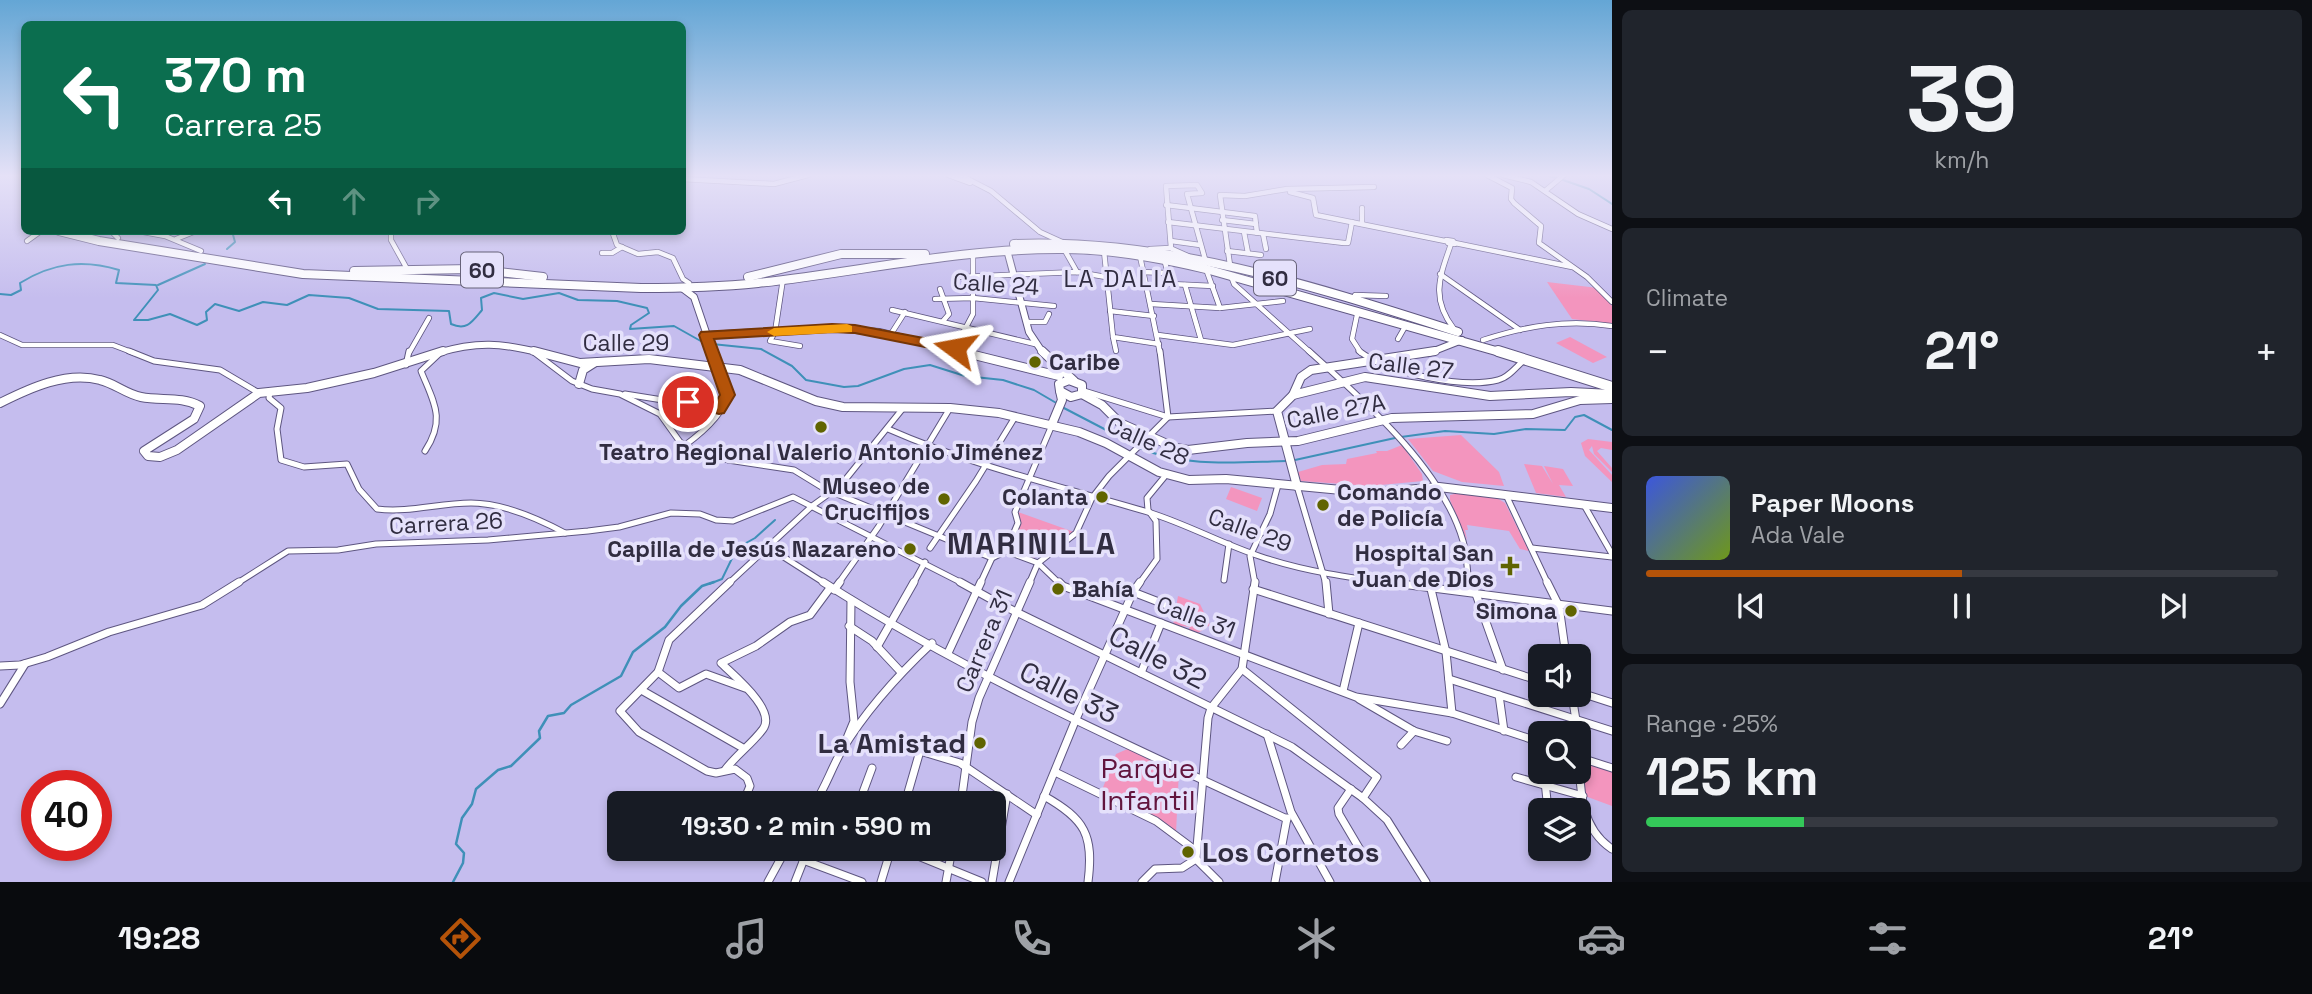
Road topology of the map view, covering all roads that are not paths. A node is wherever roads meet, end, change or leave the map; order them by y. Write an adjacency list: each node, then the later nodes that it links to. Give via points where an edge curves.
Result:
1 (1023, 216): 28 (street)
2 (1167, 216): 11 (street)
3 (1192, 216): 15 (street)
4 (1221, 216): 10 (street)
5 (1255, 216): 13 (street)
6 (1323, 216): 12 (street)
7 (1362, 216): 14 (street)
8 (1529, 216): 54 (street, via 1541,226 1539,243)
9 (1581, 216): 17 (street)
10 (1222, 220): 13 (street); 16 (street)
11 (1168, 222): 15 (street); 32 (street)
12 (1352, 222): 14 (street); 19 (street, via 1346,243)
13 (1256, 224): 19 (street)
14 (1362, 224): 33 (street)
15 (1195, 226): 16 (street); 35 (street)
16 (1224, 229): 18 (street); 42 (street)
17 (1612, 229)
18 (1244, 232): 19 (street); 45 (street)
19 (1260, 233): 39 (street)
20 (35, 235): 31 (street)
21 (74, 235): 69 (highway, 60, via 293,273)
22 (107, 235): 29 (highway, 60)
23 (116, 235): 29 (street)
24 (156, 235): 30 (street)
25 (186, 235): 30 (street)
26 (391, 235): 52 (street)
27 (613, 235): 37 (street, via 615,244)
28 (1049, 236): 36 (street); 38 (street)
29 (118, 237): 40 (highway, 60)
30 (175, 239): 40 (street)
31 (27, 241)
32 (1171, 241): 35 (street); 49 (street)
33 (1445, 241): 34 (street)
34 (1453, 244): 54 (street); 63 (street)
35 (1200, 245): 51 (street)
36 (1063, 246): 38 (highway, 60); 41 (highway, 60); 49 (highway, 60, via 1107,243); 59 (street)
37 (622, 247): 43 (street); 72 (street, via 673,258)
38 (1010, 247): 44 (highway, 60); 46 (highway, 60); 62 (main road)
39 (1266, 249)
40 (201, 251): 56 (highway, 60, via 310,269)
41 (1104, 251): 48 (highway, 60); 67 (street)
42 (1227, 251): 45 (street); 57 (street)
43 (602, 253)
44 (973, 253): 50 (highway, 60); 65 (street)
45 (1248, 253): 47 (street)
46 (921, 254): 50 (highway, via 870,260); 53 (highway, 60, via 851,253)
47 (1261, 255)
48 (1140, 256): 49 (highway, 60); 60 (street)
49 (1174, 256): 51 (highway, 60); 51 (highway, 60); 61 (street)
50 (931, 259): 64 (highway, 60)
51 (1205, 264): 57 (highway, 60); 73 (street)
52 (406, 267): 55 (street); 56 (street)
53 (794, 267): 64 (highway, via 846,256 862,260); 72 (highway, 60)
54 (1575, 268): 86 (street)
55 (419, 269): 56 (highway, 60); 58 (highway, 60)
56 (389, 270)
57 (1231, 270): 76 (highway, 60); 90 (street, via 1234,284); 91 (highway, 60)
58 (500, 272): 69 (highway, via 449,270 441,275); 72 (highway, 60)
59 (1077, 272): 62 (street); 67 (street)
60 (1142, 272): 61 (street); 70 (street)
61 (1167, 273): 71 (street, via 1171,284)
62 (1013, 274): 65 (street); 87 (main road)
63 (1440, 274): 99 (street, via 1437,284); 109 (street)
64 (818, 275): 68 (highway, 60)
65 (972, 276): 66 (street); 82 (street)
66 (960, 277)
67 (1106, 277): 70 (street); 95 (street)
68 (783, 279): 74 (highway, 60); 110 (street)
69 (480, 282): 72 (highway, 60)
70 (1146, 284): 88 (street)
71 (1185, 285): 73 (street); 92 (street)
72 (686, 286): 74 (highway, 60); 80 (main road)
73 (1213, 286): 93 (street)
74 (708, 287): 80 (main road)
75 (940, 289): 81 (street)
76 (1313, 289): 91 (highway, via 1385,314); 103 (highway, 60)
77 (1356, 295): 78 (street); 79 (street); 85 (street)
78 (1344, 296)
79 (1387, 296)
80 (694, 297): 120 (main road)
81 (945, 297): 82 (street, Calle 24); 83 (street, Calle 24); 102 (street, via 948,314)
82 (973, 298): 87 (street, Calle 24); 107 (street)
83 (935, 299)
84 (1283, 301): 90 (street)
85 (1362, 301)
86 (1612, 302)
87 (1023, 303): 89 (street, Calle 24); 104 (main road)
88 (1151, 304): 92 (street); 100 (street)
89 (1054, 306)
90 (1258, 306): 93 (street); 111 (street)
91 (1340, 306): 105 (highway, 60)
92 (1190, 307): 93 (street); 118 (street)
93 (1220, 308)
94 (892, 310): 96 (street)
95 (1110, 311): 100 (street); 116 (street)
96 (905, 312): 102 (street); 112 (street)
97 (1049, 314): 104 (street, via 1045,322)
98 (1357, 315): 129 (street, via 1352,340)
99 (1445, 315): 103 (street); 115 (street)
100 (1154, 316): 114 (street)
101 (429, 318): 131 (street)
102 (943, 321): 107 (street)
103 (1423, 321): 115 (highway, 60)
104 (1027, 322): 121 (main road)
105 (1406, 325): 115 (highway, 60); 117 (street)
106 (1612, 326): 109 (street, via 1559,322)
107 (967, 327): 121 (street); 124 (street)
108 (1310, 329): 111 (street)
109 (1520, 330): 119 (street)
110 (775, 332): 112 (main road, via 832,328); 120 (main road); 123 (street, via 771,342)
111 (1287, 332): 118 (street, via 1233,345); 132 (street)
112 (891, 334): 124 (main road)
113 (0, 335): 140 (street, via 22,345 113,345 154,361 219,370)
114 (1158, 335): 118 (street); 122 (street)
115 (1458, 336): 115 (highway, via 1395,317 1399,321); 119 (highway, 60); 128 (highway, 60); 129 (main road, via 1446,349)
116 (1113, 337): 122 (street); 126 (street)
117 (1398, 339)
118 (1200, 340)
119 (1483, 340): 136 (highway, 60)
120 (709, 342): 133 (main road)
121 (1035, 344): 137 (main road)
122 (1159, 344): 150 (street)
123 (800, 346)
124 (955, 348): 137 (main road)
125 (442, 351): 127 (main road, Calle 29, via 501,342); 131 (main road, Calle 29); 159 (street, via 421,371 438,408 437,429)
126 (1116, 351)
127 (534, 352): 130 (main road, Calle 29); 135 (street)
128 (1525, 360): 129 (street, via 1503,378 1492,380 1409,373); 136 (highway, 60)
129 (1372, 361): 132 (main road)
130 (594, 363): 133 (main road, Calle 29, via 649,359); 135 (main road, via 583,370)
131 (406, 365): 139 (main road, Calle 29)
132 (1325, 366): 134 (street); 142 (main road, via 1304,373)
133 (718, 367): 145 (main road, Calle 28, via 742,371 834,406); 147 (street, via 727,393)
134 (1340, 381): 142 (main road, Calle 27); 143 (main road, Calle 27, via 1392,379 1490,396 1571,392); 151 (street)
135 (579, 384): 141 (street)
136 (1612, 384)
137 (1060, 387): 138 (main road, Calle 27A); 138 (main road, via 1065,381); 138 (main road, via 1071,397); 152 (main road)
138 (1081, 387): 150 (street); 155 (main road, Calle 27A, via 1120,423)
139 (270, 392): 140 (main road, Calle 29); 176 (street, via 269,398 281,408 277,429 281,460 303,466 347,464 359,489 377,509 480,504)
140 (259, 393): 144 (main road, via 189,443 154,457 144,451 194,419 200,405 190,400 136,396 104,380 85,378)
141 (620, 394): 147 (street); 156 (street, via 665,418)
142 (1293, 395): 148 (main road, Calle 27)
143 (1612, 397): 151 (main road, Calle 27A, via 1580,400 1533,414)
144 (0, 403)
145 (904, 407): 146 (main road, Calle 28); 153 (street)
146 (950, 408): 149 (main road, Calle 28); 157 (street)
147 (719, 409): 156 (street)
148 (1277, 411): 150 (street); 158 (main road)
149 (1015, 417): 152 (main road, Calle 28); 161 (street)
150 (1168, 417): 155 (street, Carrera 31)
151 (1381, 420): 154 (street); 158 (main road, Calle 27A)
152 (1052, 424): 160 (main road, Calle 28); 163 (street)
153 (888, 429): 157 (street, Calle 29); 167 (street)
154 (1393, 432): 166 (street)
155 (1150, 436): 158 (main road, Calle 27A, via 1188,450 1247,443); 160 (street, Carrera 31)
156 (684, 446): 167 (street, via 721,458 789,468)
157 (926, 446): 161 (street, Calle 29); 174 (street)
158 (1285, 446): 165 (main road)
159 (425, 452)
160 (1133, 454): 162 (main road, Calle 28); 170 (street, Carrera 31)
161 (985, 464): 163 (street, Calle 29); 177 (street)
162 (1166, 475): 164 (main road, Calle 28); 175 (street, via 1149,493 1147,510)
163 (1028, 478): 170 (street, Calle 29); 183 (street)
164 (1278, 485): 165 (main road, Calle 28); 184 (street)
165 (1297, 486): 166 (main road, Calle 28, via 1373,493); 189 (street)
166 (1440, 487): 168 (main road, Calle 28); 196 (street, via 1463,541 1469,585)
167 (831, 491): 172 (street); 174 (street)
168 (1506, 495): 171 (main road, Calle 28); 182 (street)
169 (795, 498): 172 (street, Calle 32); 176 (street, Carrera 26, via 733,521 700,513 671,513 619,527)
170 (1092, 498): 175 (street, Calle 29); 188 (street, Carrera 31, via 1076,533)
171 (1584, 505): 173 (main road, Calle 28); 185 (street)
172 (813, 506): 178 (street, Calle 32); 180 (street)
173 (1612, 508)
174 (887, 514): 177 (street); 178 (street)
175 (1153, 514): 179 (street, Calle 29); 195 (street, via 1157,559)
176 (565, 533): 215 (street, Carrera 26, via 288,551 202,605 109,632)
177 (937, 536): 181 (street); 186 (street)
178 (872, 537): 187 (street, Calle 32); 191 (street)
179 (1229, 544): 184 (street, Calle 29); 190 (street)
180 (768, 547): 191 (street, Calle 33); 220 (street, via 669,640)
181 (930, 548)
182 (1532, 548): 185 (street); 199 (street)
183 (1006, 551): 186 (street); 188 (street, Calle 31)
184 (1251, 553): 189 (street, Calle 29); 192 (street)
185 (1612, 556)
186 (992, 558): 194 (street)
187 (925, 562): 194 (street, Calle 32); 204 (street)
188 (1038, 563): 200 (street, Calle 31, via 1063,586); 201 (street, Carrera 31)
189 (1325, 574): 193 (street, Calle 29); 203 (street)
190 (1224, 580)
191 (832, 589): 197 (street, Calle 33); 225 (street, via 810,615 721,663)
192 (1253, 589): 203 (street); 213 (street)
193 (1431, 589): 196 (street, Calle 29); 211 (street)
194 (976, 591): 201 (street, Calle 32); 212 (street)
195 (1133, 592): 198 (street); 200 (street)
196 (1476, 594): 199 (street, Calle 29); 218 (street)
197 (852, 600): 204 (street, Calle 33); 207 (street)
198 (1170, 606)
199 (1559, 606): 202 (street, Calle 29); 209 (street)
200 (1125, 609): 206 (street, Calle 31); 214 (street)
201 (1017, 611): 214 (street, Calle 32); 222 (street, Carrera 31)
202 (1612, 611)
203 (1329, 614): 205 (street)
204 (891, 621): 208 (street, Calle 33); 210 (street)
205 (1359, 623): 211 (street); 227 (street)
206 (1161, 624): 213 (street, Calle 31); 221 (street)
207 (849, 626): 210 (street); 245 (street, via 854,720)
208 (932, 643): 212 (street, Calle 33); 219 (street)
209 (1564, 644)
210 (877, 647): 219 (street)
211 (1446, 652): 218 (street); 224 (street)
212 (947, 653): 222 (street, Calle 33)
213 (1246, 654): 217 (street); 227 (street, Calle 31)
214 (1105, 655): 221 (street, Calle 32); 236 (street)
215 (25, 664): 216 (street, Carrera 26); 232 (street)
216 (0, 666)
217 (1242, 669): 234 (street); 267 (street, via 1377,777)
218 (1503, 670): 223 (street)
219 (900, 671): 245 (street)
220 (658, 673): 225 (street, via 679,688 706,674); 226 (street)
221 (1141, 673): 234 (street, Calle 32)
222 (986, 676): 236 (street, Calle 33); 248 (street, Carrera 31, via 972,722)
223 (1528, 677)
224 (1449, 679): 228 (street); 235 (street)
225 (748, 689): 246 (street, via 768,722)
226 (643, 691): 246 (street); 251 (street, via 620,710 632,727 713,773)
227 (1343, 691): 230 (street, Calle 31)
228 (1499, 695): 237 (street); 240 (street)
229 (1591, 696): 231 (street)
230 (1356, 697): 235 (street); 239 (street)
231 (1612, 703)
232 (0, 704)
233 (1574, 707): 237 (street)
234 (1211, 708): 241 (street, Calle 32); 254 (street)
235 (1452, 713): 240 (street)
236 (1076, 719): 252 (street); 254 (street, Calle 33)
237 (1576, 719): 238 (street)
238 (1612, 730)
239 (1414, 731): 243 (street); 244 (street)
240 (1504, 731): 242 (street)
241 (1267, 734): 258 (street, Calle 32); 270 (street)
242 (1528, 739)
243 (1447, 741)
244 (1401, 745)
245 (844, 746): 260 (street)
246 (743, 748): 251 (street)
247 (1591, 762): 250 (street)
248 (967, 767): 262 (street, via 920,751); 263 (street, Carrera 31); 264 (street)
249 (872, 768): 261 (street)
250 (1612, 768)
251 (725, 770): 259 (street, via 735,769 750,781)
252 (1055, 772): 265 (street); 273 (street, via 1156,821)
253 (1516, 778): 257 (street)
254 (1202, 779): 270 (street, Calle 33); 273 (street)
255 (1546, 784): 257 (street)
256 (1582, 784): 266 (street)
257 (1546, 788): 266 (street); 268 (street)
258 (1351, 789): 267 (street, Calle 32); 272 (street, via 1339,814)
259 (748, 791)
260 (824, 791)
261 (863, 791)
262 (908, 791)
263 (963, 791)
264 (1007, 794): 269 (street); 287 (street)
265 (1044, 796): 269 (street); 289 (street, via 1067,810 1088,833)
266 (1583, 796): 271 (street, via 1592,835)
267 (1363, 798): 294 (street, Calle 32, via 1387,820)
268 (1547, 798)
269 (1037, 815): 288 (street)
270 (1289, 816): 292 (street); 293 (street)
271 (1612, 849)
272 (1362, 853)
273 (1196, 854): 290 (street, via 1189,870 1153,870); 291 (street)
274 (779, 861): 281 (street)
275 (803, 861): 282 (street)
276 (806, 861): 283 (street)
277 (887, 861): 284 (street)
278 (933, 861): 280 (street)
279 (950, 861): 280 (street)
280 (949, 867): 285 (street); 286 (street)
281 (768, 882)
282 (795, 882)
283 (862, 882)
284 (881, 882)
285 (946, 882)
286 (982, 882)
287 (992, 882)
288 (1009, 882)
289 (1088, 882)
290 (1142, 882)
291 (1219, 882)
292 (1276, 882)
293 (1329, 882)
294 (1426, 882)

